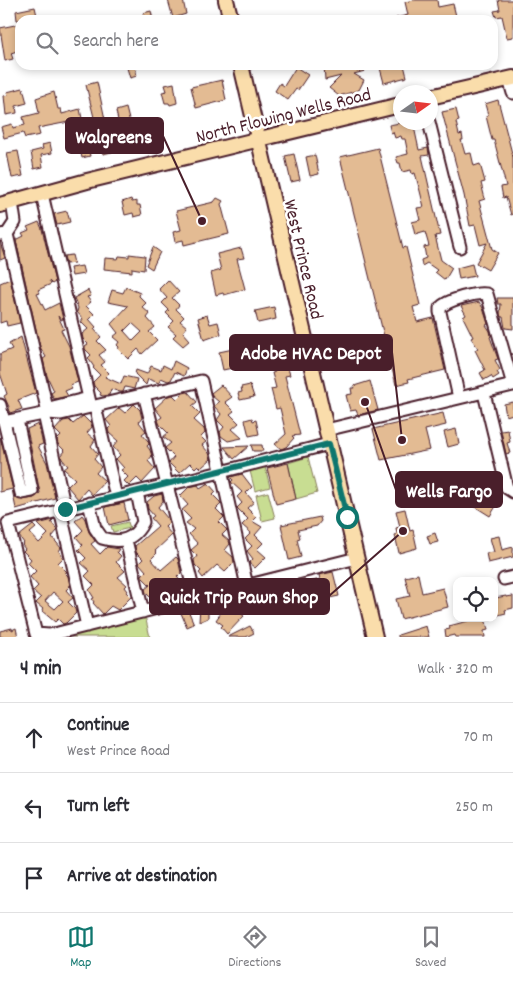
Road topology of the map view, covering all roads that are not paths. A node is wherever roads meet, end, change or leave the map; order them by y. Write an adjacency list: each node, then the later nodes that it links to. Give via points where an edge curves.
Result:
1 (226, 0): 2 (main road)
2 (230, 15)
3 (242, 70): 9 (main road, West Prince Road)
4 (511, 78): 5 (street); 6 (main road)
5 (513, 93)
6 (438, 95)
7 (393, 107): 9 (main road, North Flowing Wells Road)
8 (430, 130): 13 (street)
9 (257, 140): 10 (main road, North Flowing Wells Road); 23 (main road, West Prince Road)
10 (42, 194): 11 (main road, North Flowing Wells Road); 18 (street)
11 (6, 203): 12 (street, via 15,222)
12 (3, 234): 20 (street)
13 (460, 247)
14 (513, 385): 15 (street); 17 (street, via 487,294 482,293 445,303 440,308)
15 (484, 392): 17 (street); 28 (street, via 507,488)
16 (144, 394): 18 (street); 25 (street, via 201,381); 26 (street)
17 (459, 398): 23 (street)
18 (91, 404): 20 (street, via 61,414); 29 (street)
19 (0, 405): 22 (street)
20 (46, 414): 21 (street); 31 (street)
21 (17, 420): 22 (street); 22 (street, via 32,491 21,493)
22 (4, 422)
23 (326, 430): 24 (main road, West Prince Road)
24 (329, 444): 25 (street); 33 (main road, West Prince Road)
25 (221, 472): 26 (street); 34 (street)
26 (167, 485): 27 (street); 35 (street)
27 (137, 492): 29 (street); 32 (street, via 143,522 136,534)
28 (513, 492)
29 (116, 497): 30 (street)
30 (89, 504): 31 (street); 32 (street, via 95,528 102,538)
31 (63, 510): 37 (street); 37 (street, via 8,523 36,634 49,635)
32 (126, 540): 36 (street)
33 (356, 558): 34 (street); 38 (main road, West Prince Road)
34 (248, 586): 35 (street)
35 (196, 600): 36 (street)
36 (143, 612): 37 (street)
37 (87, 626)
38 (375, 637)

